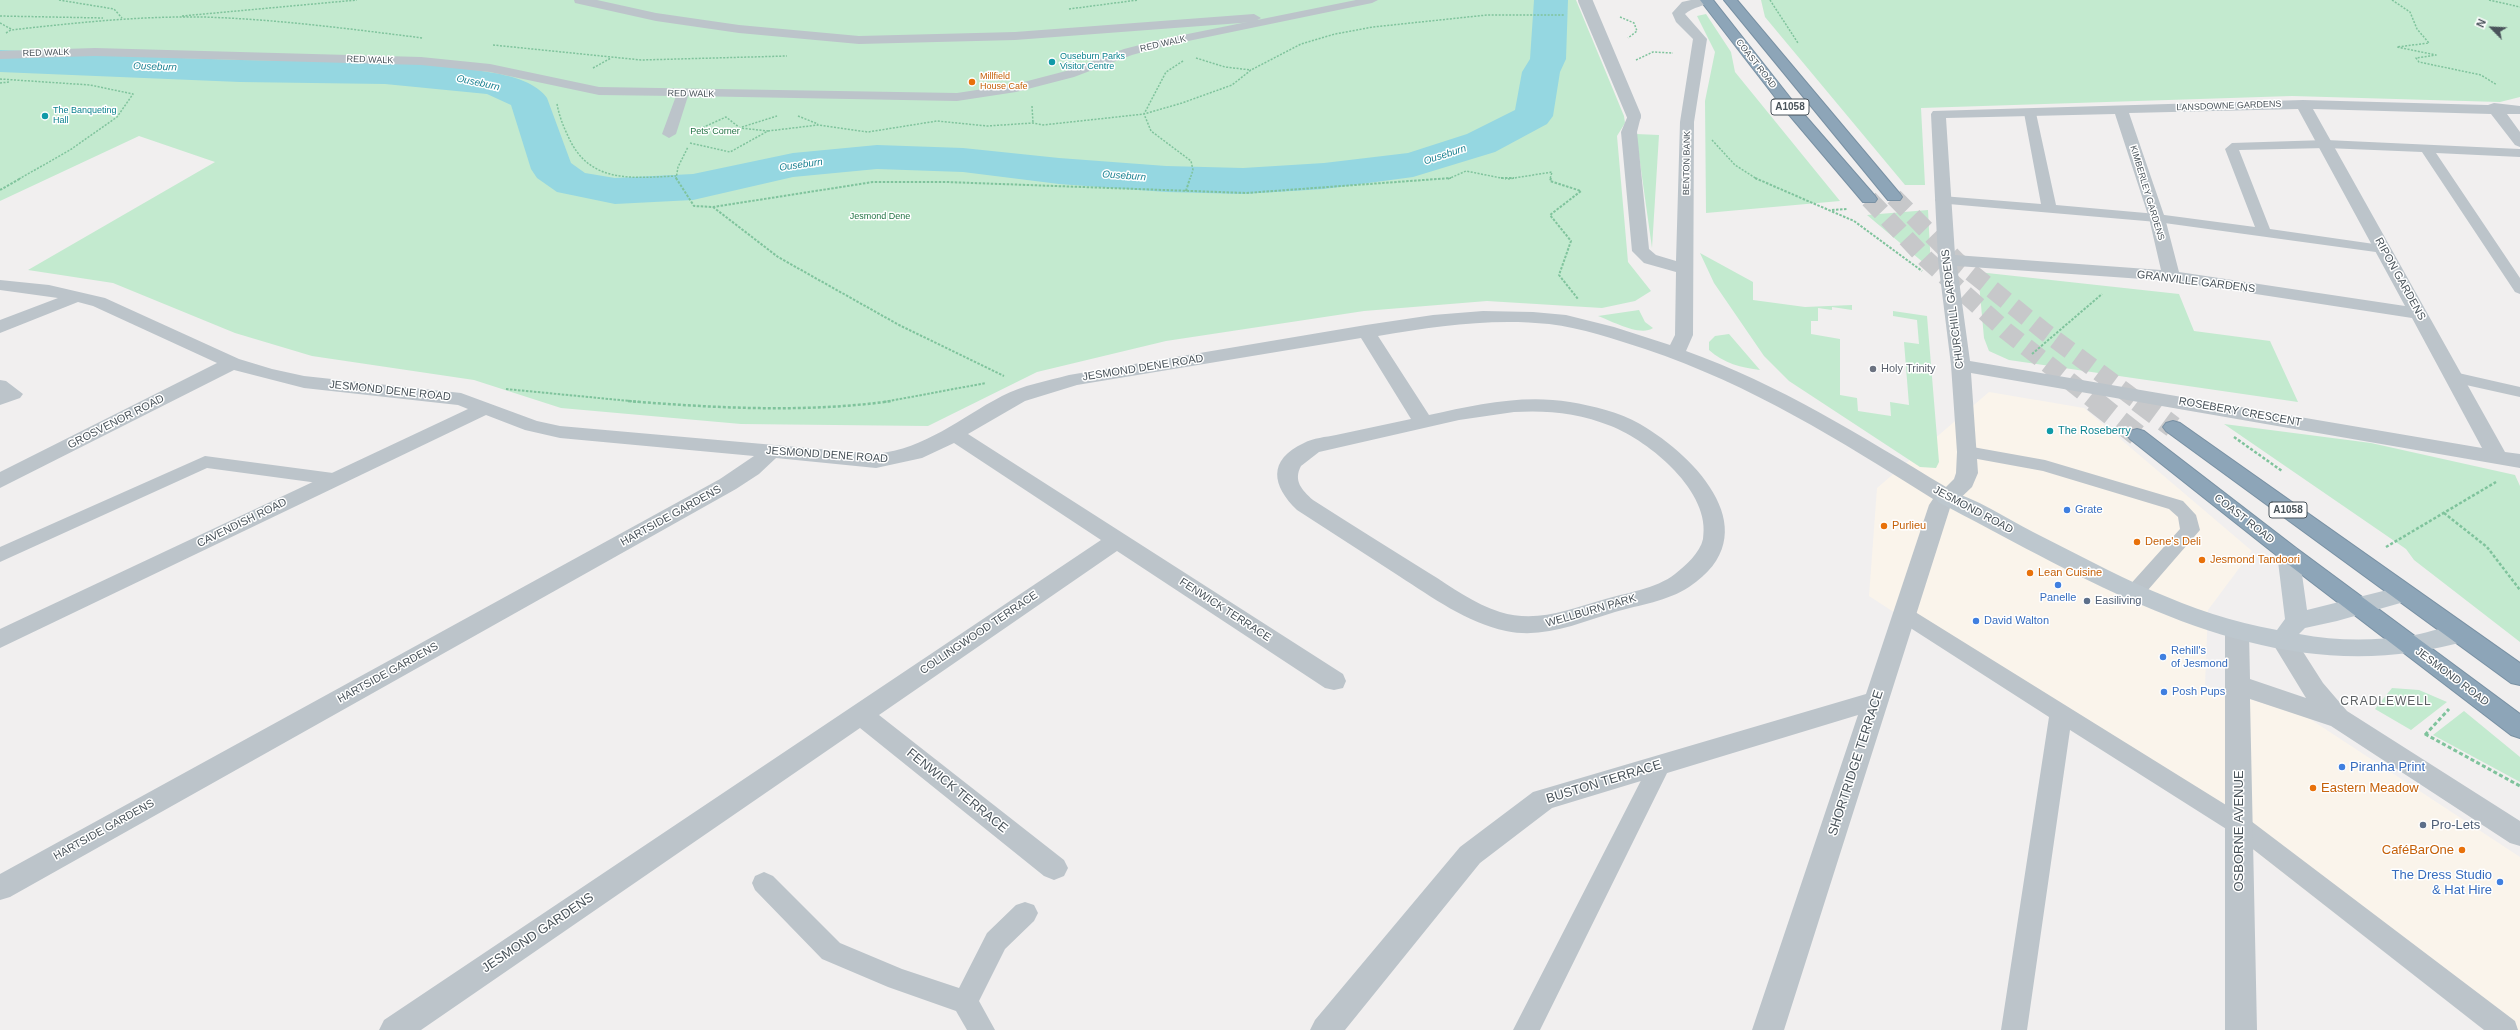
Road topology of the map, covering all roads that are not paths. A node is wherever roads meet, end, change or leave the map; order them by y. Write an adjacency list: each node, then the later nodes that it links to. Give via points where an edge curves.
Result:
1 (580, 0): 7 (street, via 649,16 701,24 787,35 859,40 1015,36)
2 (1372, 0): 6 (lane, RED WALK)
3 (1585, 0): 29 (street, bridge, via 1634,116 1629,132 1641,251 1650,259)
4 (1709, 3): 22 (highway, COAST ROAD / A1058, via 1790,107); 29 (street, BENTON BANK, via 1687,5 1678,13 1698,34 1700,46 1687,122)
5 (1734, 4): 21 (highway, COAST ROAD / A1058)
6 (1294, 16): 7 (lane); 9 (lane, RED WALK, via 1128,52 1070,74 977,95 933,98)
7 (1254, 18)
8 (0, 55): 9 (lane, RED WALK, via 94,52 421,61 490,68 599,91)
9 (683, 94): 16 (lane)
10 (2304, 104): 11 (street, LANSDOWNE GARDENS); 13 (street, LANSDOWNE GARDENS); 18 (street, RIPON GARDENS)
11 (2494, 107): 12 (street, LANSDOWNE GARDENS); 17 (street)
12 (2518, 109)
13 (2121, 110): 14 (street, LANSDOWNE GARDENS); 25 (street, KIMBERLEY GARDENS)
14 (2030, 113): 15 (street, LANSDOWNE GARDENS); 24 (lane)
15 (1938, 114): 23 (street, CHURCHILL GARDENS)
16 (669, 134)
17 (2520, 142)
18 (2326, 144): 19 (lane); 26 (lane, via 2237,146 2232,149); 27 (street, RIPON GARDENS)
19 (2426, 148): 20 (lane); 32 (lane)
20 (2520, 153)
21 (1894, 197)
22 (1869, 199)
23 (1942, 200): 24 (lane); 28 (street, CHURCHILL GARDENS)
24 (2049, 208): 25 (lane)
25 (2157, 218): 26 (lane); 30 (street, KIMBERLEY GARDENS)
26 (2264, 232): 27 (lane)
27 (2383, 249): 34 (street, RIPON GARDENS)
28 (1947, 260): 30 (street, GRANVILLE GARDENS); 39 (street, CHURCHILL GARDENS)
29 (1685, 269): 37 (street, BENTON BANK, via 1684,335)
30 (2171, 276): 34 (street, GRANVILLE GARDENS)
31 (0, 285): 33 (street, JESMOND DENE ROAD)
32 (2520, 289)
33 (78, 296): 35 (street); 38 (street, JESMOND DENE ROAD, via 99,302)
34 (2419, 314): 40 (street, RIPON GARDENS)
35 (0, 327)
36 (1366, 331): 37 (street, JESMOND DENE ROAD, via 1460,318 1516,317 1578,324); 45 (street); 47 (street, JESMOND DENE ROAD, via 1076,379 1033,390)
37 (1675, 353): 55 (street, JESMOND ROAD, via 1794,406)
38 (232, 363): 44 (street, JESMOND DENE ROAD, via 304,382 445,396); 54 (street, GROSVENOR ROAD)
39 (1961, 365): 50 (street, CHURCHILL GARDENS); 51 (street, ROSEBERY CRESCENT)
40 (2454, 378): 42 (lane); 51 (street, RIPON GARDENS)
41 (0, 385): 43 (lane, via 14,394)
42 (2520, 392)
43 (0, 400)
44 (485, 408): 49 (street, JESMOND DENE ROAD, via 532,426 560,432); 53 (street, CAVENDISH ROAD)
45 (1423, 422): 45 (street, WELLBURN PARK, via 1528,404 1570,408 1631,428 1670,456 1697,483 1710,502 1716,521 1714,540 1708,556 1697,569 1667,588 1546,625 1526,626 1488,619 1305,505 1290,489 1287,476 1290,463 1312,447)
46 (2173, 427): 60 (highway, A1058)
47 (954, 434): 49 (street, JESMOND DENE ROAD, via 920,452 896,460 876,461); 56 (street)
48 (2137, 435): 57 (highway, COAST ROAD / A1058)
49 (771, 452): 82 (street, HARTSIDE GARDENS, via 728,484)
50 (1967, 452): 55 (street, CHURCHILL GARDENS, via 1967,473 1964,482); 59 (lane, via 2045,466 2176,505 2187,515 2190,530)
51 (2496, 455): 52 (street, ROSEBERY CRESCENT)
52 (2520, 461)
53 (333, 479): 58 (lane, via 205,462); 66 (street, CAVENDISH ROAD)
54 (0, 481)
55 (1946, 497): 59 (street, JESMOND ROAD); 62 (street, SHORTRIDGE TERRACE, via 1940,505)
56 (1117, 540): 69 (street, FENWICK TERRACE); 73 (street, COLLINGWOOD TERRACE)
57 (2288, 553): 61 (highway, COAST ROAD / A1058); 63 (street)
58 (0, 554)
59 (2134, 593): 64 (street, JESMOND ROAD, via 2184,614)
60 (2403, 594): 61 (street); 65 (highway, A1058)
61 (2360, 606): 63 (street); 67 (highway, COAST ROAD / A1058)
62 (1904, 615): 71 (street, SHORTRIDGE TERRACE); 72 (lane)
63 (2289, 630): 64 (street, JESMOND ROAD); 67 (street, JESMOND ROAD, via 2336,648 2366,650); 74 (street, via 2314,690)
64 (2238, 632): 70 (street, OSBORNE AVENUE)
65 (2460, 634): 67 (street); 68 (highway, A1058)
66 (0, 639)
67 (2410, 645): 75 (highway, JESMOND ROAD / A1058)
68 (2520, 676)
69 (1334, 680)
70 (2238, 685): 74 (street); 77 (street, OSBORNE AVENUE)
71 (1877, 700): 76 (street, BUSTON TERRACE); 90 (street, SHORTRIDGE TERRACE)
72 (2061, 713): 77 (lane); 91 (lane)
73 (860, 714): 78 (street, COLLINGWOOD TERRACE); 80 (street, FENWICK TERRACE)
74 (2340, 719): 79 (street)
75 (2520, 728)
76 (1660, 765): 88 (street, BUSTON TERRACE, via 1543,800 1470,855); 89 (lane)
77 (2239, 825): 85 (lane); 92 (street, OSBORNE AVENUE)
78 (681, 835): 86 (street, JESMOND GARDENS)
79 (2520, 835)
80 (1054, 868)
81 (764, 883): 84 (lane, via 831,951 897,979)
82 (0, 888)
83 (1025, 913): 84 (lane, via 996,941)
84 (965, 1002): 87 (lane)
85 (2478, 1019): 93 (lane)
86 (396, 1030)
87 (982, 1030)
88 (1326, 1030)
89 (1526, 1030)
90 (1768, 1030)
91 (2014, 1030)
92 (2241, 1030)
93 (2505, 1030)

